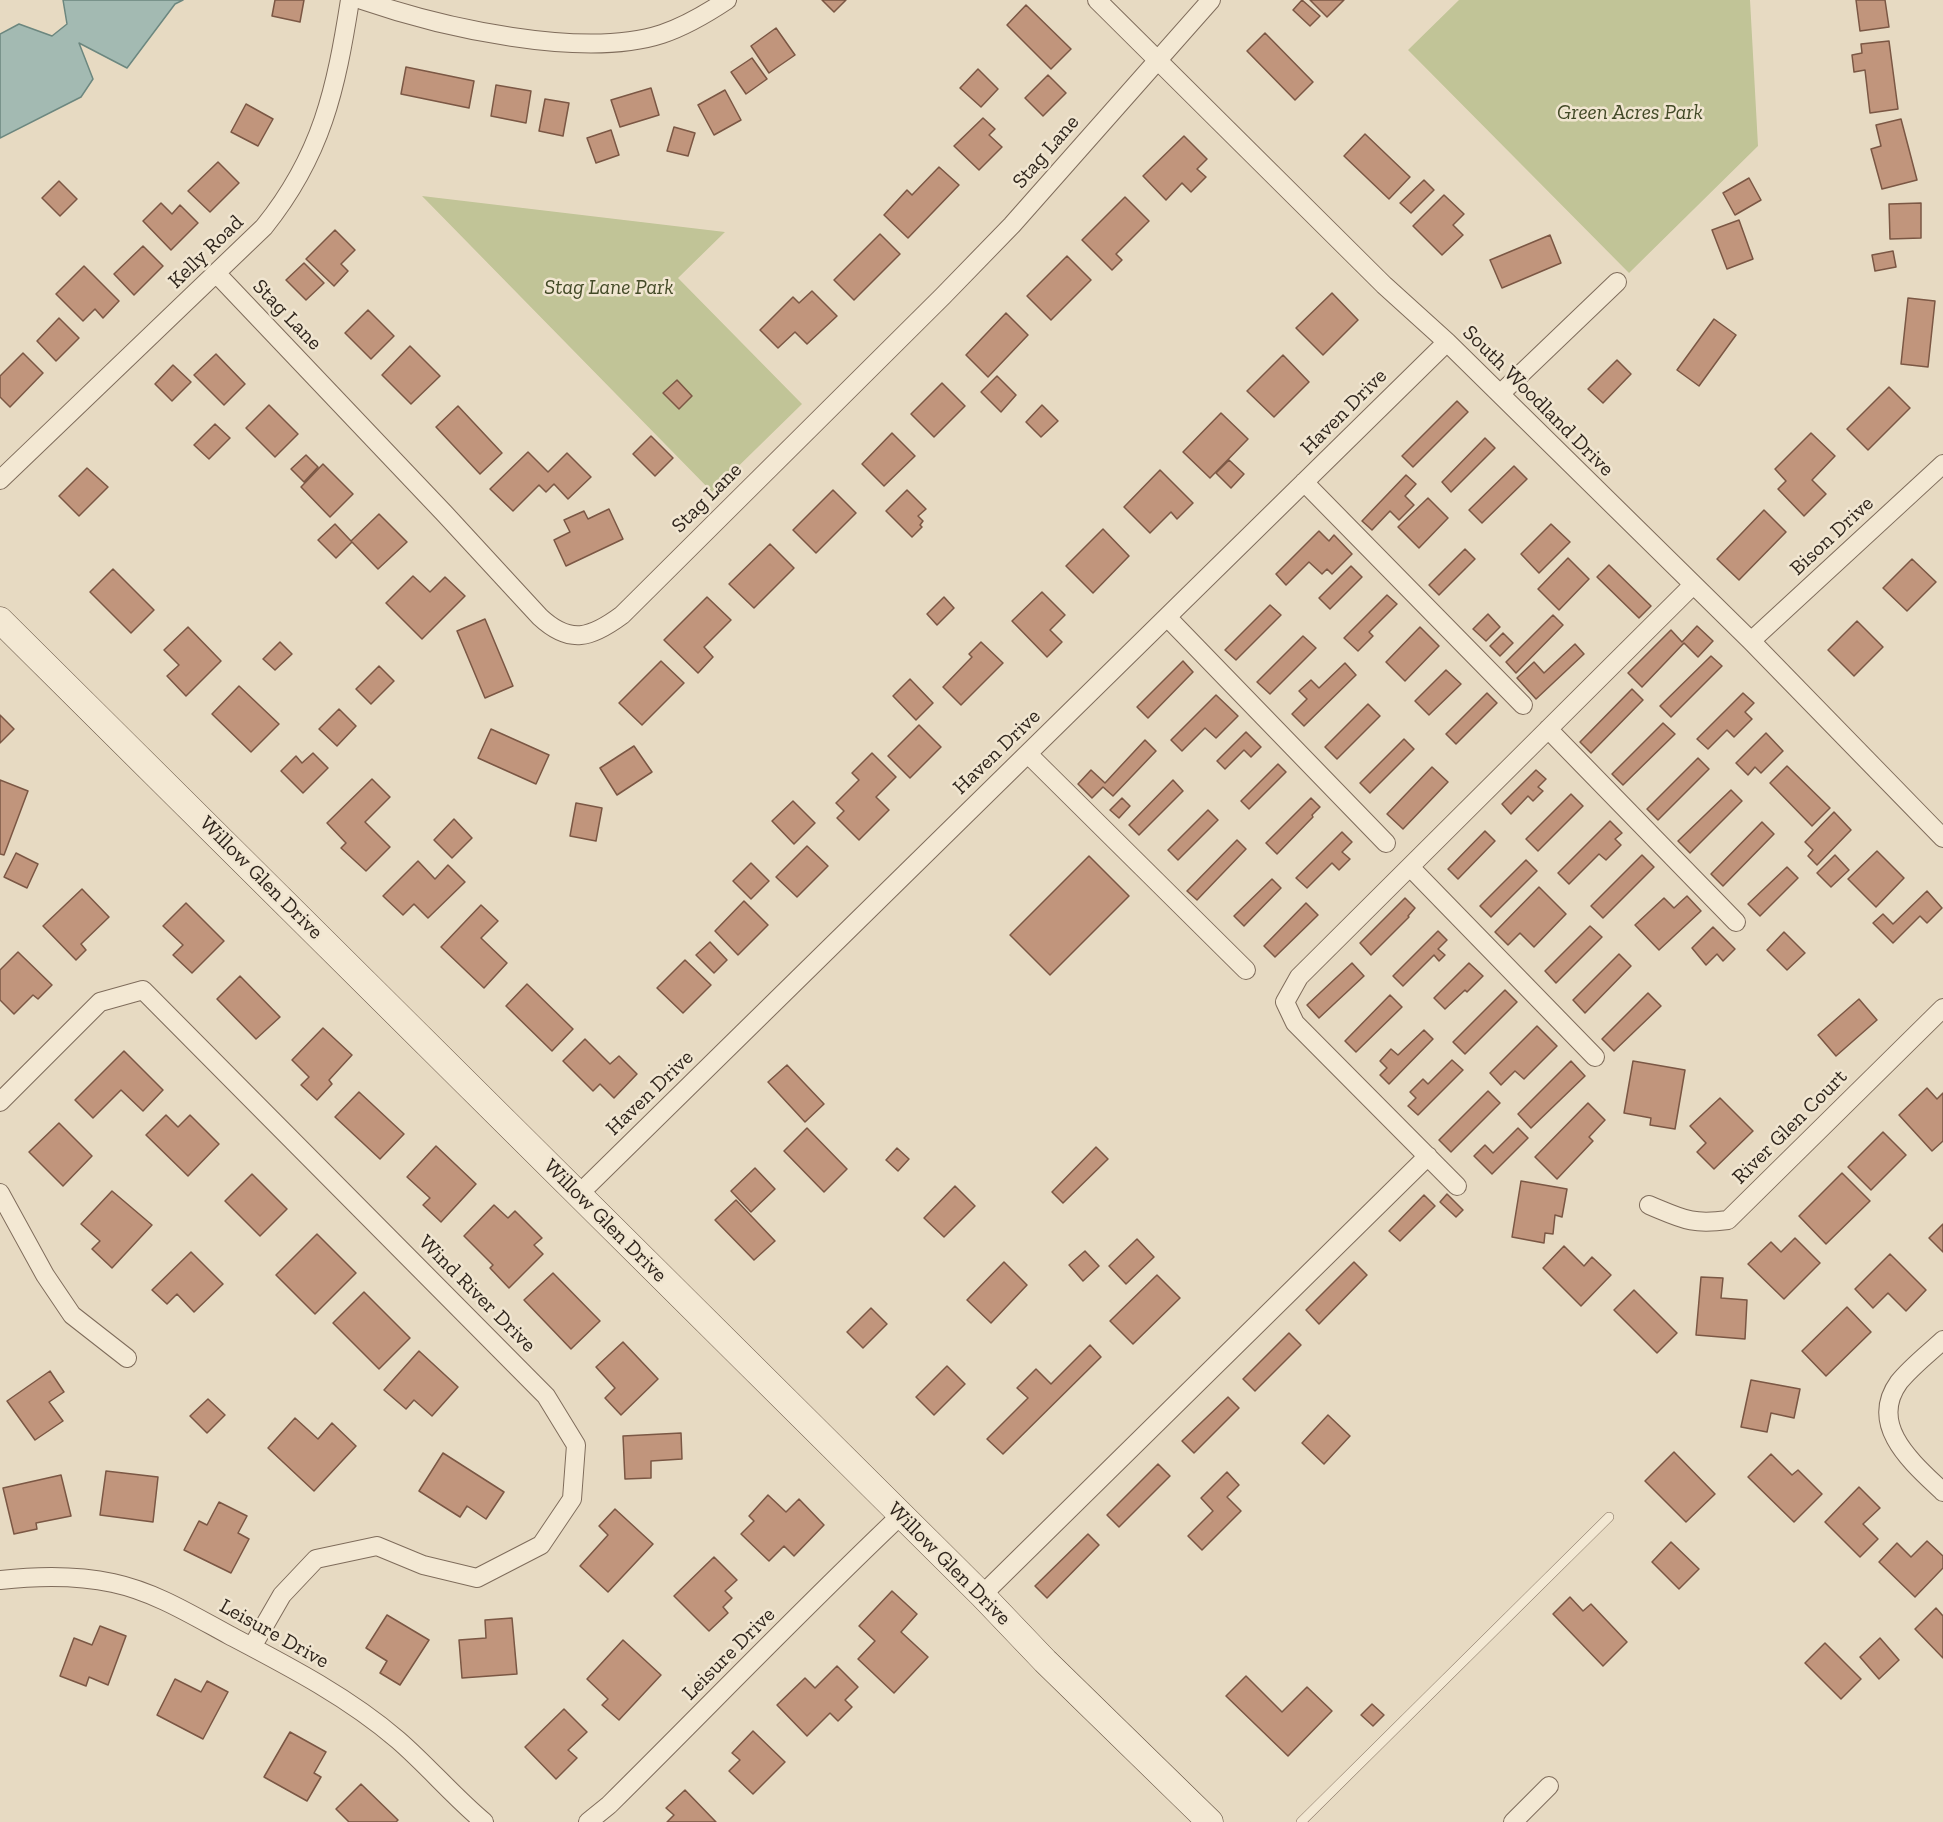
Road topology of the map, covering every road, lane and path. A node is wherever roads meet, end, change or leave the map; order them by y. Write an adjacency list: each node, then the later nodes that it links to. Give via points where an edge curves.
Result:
1 (350, 0): 7 (street, Kelly Road, via 327,113 302,173 264,227)
2 (362, 0): 3 (street, via 435,22 542,40 590,43 638,40 661,34)
3 (727, 0)
4 (1097, 0): 6 (street, South Woodland Drive)
5 (1210, 0): 6 (street, Stag Lane)
6 (1158, 59): 7 (street, Stag Lane, via 1012,225 943,296 622,615 587,635 569,635 553,629 540,617); 9 (street, South Woodland Drive, via 1376,277)
7 (216, 273): 12 (street, Kelly Road)
8 (1617, 282): 10 (street)
9 (1447, 342): 10 (street, South Woodland Drive); 13 (street, Haven Drive)
10 (1500, 394): 14 (street, South Woodland Drive)
11 (1943, 464): 17 (street, Bison Drive)
12 (0, 480)
13 (1304, 482): 15 (street, Haven Drive); 18 (street)
14 (1692, 585): 17 (street, South Woodland Drive); 19 (street)
15 (1167, 617): 20 (street, Haven Drive); 22 (street)
16 (0, 620): 32 (main road, Willow Glen Drive)
17 (1751, 641): 21 (street, South Woodland Drive)
18 (1523, 705)
19 (1548, 729): 23 (street); 24 (street)
20 (1028, 754): 25 (street); 32 (street, Haven Drive)
21 (1943, 838)
22 (1386, 843)
23 (1410, 867): 27 (street); 29 (street, via 1299,977 1285,1002 1295,1023)
24 (1736, 922)
25 (1246, 970)
26 (1943, 1008): 33 (street, River Glen Court, via 1728,1220 1687,1221)
27 (1595, 1057)
28 (0, 1102): 41 (street, Wind River Drive, via 100,1002 143,990 546,1396 576,1445 572,1498 541,1545 477,1578 423,1565 377,1546 316,1559 282,1595)
29 (1428, 1156): 30 (street); 40 (street)
30 (1457, 1186)
31 (0, 1193): 35 (street, via 72,1315)
32 (579, 1194): 37 (main road, Willow Glen Drive)
33 (1649, 1205)
34 (1943, 1340): 36 (street, via 1900,1382 1888,1413 1890,1429 1898,1443)
35 (127, 1358)
36 (1943, 1492)
37 (900, 1516): 40 (main road, Willow Glen Drive); 44 (street, Leisure Drive)
38 (1609, 1516): 46 (lane)
39 (0, 1580): 41 (street, Leisure Drive, via 80,1577 114,1583 176,1606)
40 (982, 1595): 45 (main road, Willow Glen Drive)
41 (252, 1647): 43 (street, Leisure Drive, via 368,1716 423,1762)
42 (1549, 1786): 47 (street)
43 (484, 1822)
44 (588, 1822)
45 (1210, 1822)
46 (1301, 1822)
47 (1513, 1822)

